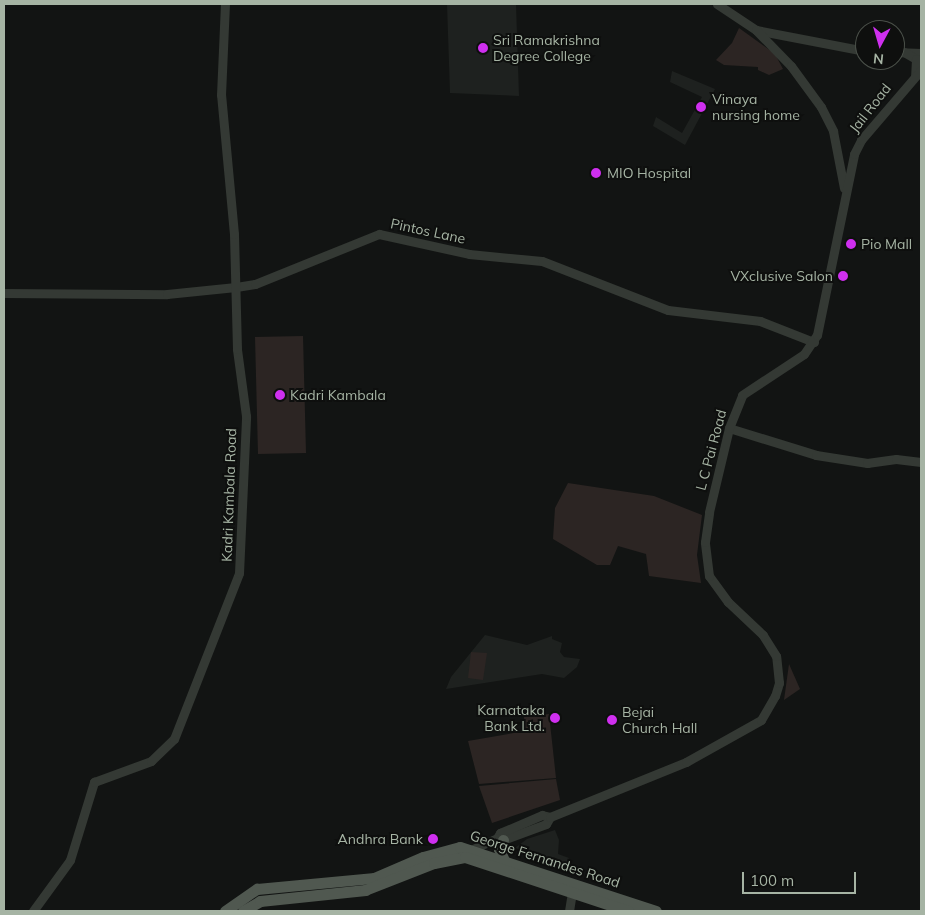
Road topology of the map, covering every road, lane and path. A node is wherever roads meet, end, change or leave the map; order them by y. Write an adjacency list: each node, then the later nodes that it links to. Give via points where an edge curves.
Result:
1 (225, 4): 10 (street, Kadri Kambala Road, via 221,96)
2 (717, 4): 3 (street)
3 (756, 30): 4 (street); 9 (street, via 791,66 822,107 843,171)
4 (855, 49)
5 (905, 52): 6 (street)
6 (921, 53)
7 (905, 54): 8 (street, via 916,59)
8 (918, 73): 9 (street, Jail Road, via 861,140 854,154)
9 (845, 198): 12 (street)
10 (236, 287): 11 (street, Pintos Lane, via 167,294); 12 (street, Pintos Lane, via 256,284 379,234 469,254 542,261 668,310 760,321); 19 (street, Kadri Kambala Road, via 238,349 246,416 239,573 233,596 174,739 151,761 94,782 70,860)
11 (4, 293)
12 (814, 342): 13 (street, L C Pai Road, via 804,354 746,391)
13 (729, 428): 14 (street, via 816,455 867,463); 15 (street, L C Pai Road, via 709,512 705,557 709,576 717,590 763,635 776,656 779,683 761,720 684,763 550,817 546,824)
14 (921, 462)
15 (500, 839): 16 (street); 17 (main road)
16 (464, 854): 17 (main road, George Fernandes Road); 18 (main road, George Fernandes Road); 20 (main road, George Fernandes Road, via 460,848 423,857 374,878 257,889); 21 (main road, George Fernandes Road, via 366,890 260,901)
17 (504, 860): 18 (main road, George Fernandes Road)
18 (572, 888): 22 (street); 23 (main road, George Fernandes Road); 24 (main road, George Fernandes Road)
19 (33, 911)
20 (226, 911)
21 (243, 911)
22 (569, 911)
23 (628, 911)
24 (656, 911)

